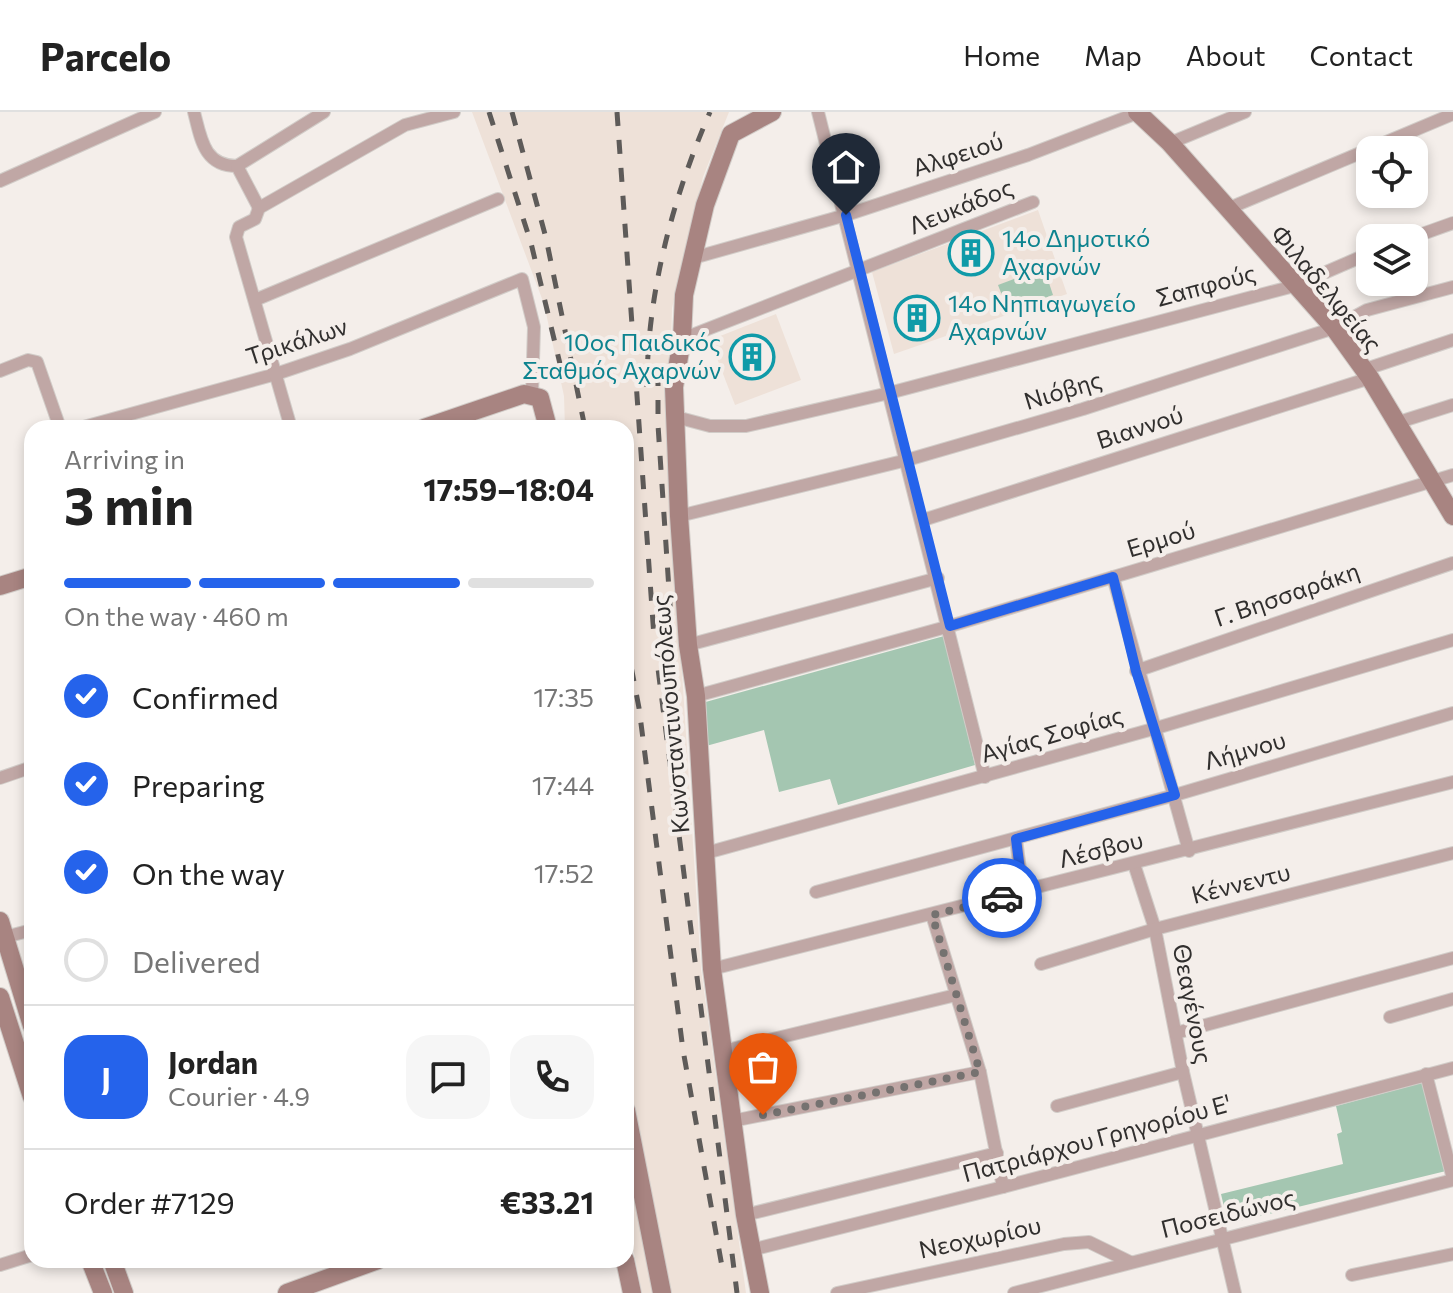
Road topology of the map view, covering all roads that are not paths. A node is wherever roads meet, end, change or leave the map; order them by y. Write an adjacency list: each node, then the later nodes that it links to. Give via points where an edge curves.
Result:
1 (155, 112): 12 (street)
2 (194, 112): 11 (street, via 208,155)
3 (324, 112): 11 (street)
4 (454, 112): 15 (street, via 405,125)
5 (772, 112): 20 (street, Κωνσταντινουπόλεως, via 731,134 705,205)
6 (818, 112): 17 (street)
7 (1245, 112): 10 (street)
8 (1139, 113): 10 (street, Φιλαδελφείας); 17 (street, Αλφειού)
9 (1453, 114): 16 (street)
10 (1170, 143): 16 (street, Φιλαδελφείας)
11 (237, 166): 15 (street)
12 (0, 181)
13 (498, 199): 25 (street)
14 (1033, 202): 22 (street, Λευκάδος)
15 (259, 208): 25 (street, via 258,216 239,227 236,237)
16 (1227, 209): 23 (street, Φιλαδελφείας)
17 (846, 215): 20 (street, Αλφειού); 22 (street)
18 (1453, 223): 19 (street)
19 (1428, 232)
20 (693, 258): 27 (street, Κωνσταντινουπόλεως)
21 (1356, 259): 23 (street, Σαπφούς)
22 (858, 271): 27 (street, Λευκάδος); 32 (street)
23 (1294, 286): 26 (street, Φιλαδελφείας); 32 (street, Σαπφούς)
24 (1453, 287): 26 (street, Νιόβης, via 1367,310)
25 (255, 300): 30 (street)
26 (1334, 328): 31 (street, Φιλαδελφείας); 42 (street, Νιόβης)
27 (682, 339): 35 (street, Κωνσταντινουπόλεως, via 674,387)
28 (1453, 340): 31 (street, Βιαννού)
29 (0, 371): 36 (street, via 28,360 37,362)
30 (276, 374): 33 (street, Τρικάλων, via 522,279 534,327); 37 (street, Τρικάλων); 38 (street)
31 (1366, 374): 41 (street, Φιλαδελφείας); 47 (street, Βιαννού)
32 (889, 393): 35 (street, Σαπφούς, via 746,426 710,426); 42 (street)
33 (532, 394): 39 (street); 40 (street, via 545,408)
34 (1453, 405): 41 (street)
35 (676, 417): 45 (street, Κωνσταντινουπόλεως)
36 (57, 420)
37 (109, 420)
38 (289, 420)
39 (447, 420)
40 (547, 420)
41 (1396, 423): 44 (street, Φιλαδελφείας)
42 (907, 460): 45 (street, Νιόβης); 47 (street)
43 (1453, 475): 44 (street, Ερμού)
44 (1431, 482): 46 (street, Φιλαδελφείας); 49 (street, Ερμού)
45 (679, 516): 55 (street, Κωνσταντινουπόλεως)
46 (1453, 516)
47 (923, 520): 51 (street)
48 (1453, 563): 56 (street, Γ. Βησσαράκη)
49 (1113, 577): 53 (street, Ερμού); 56 (street)
50 (24, 578): 52 (street)
51 (938, 578): 53 (street); 55 (street)
52 (0, 586)
53 (950, 626): 57 (street, Ερμού); 61 (street)
54 (1453, 640): 59 (street, Αγίας Σοφίας)
55 (688, 645): 57 (street, Κωνσταντινουπόλεως)
56 (1136, 671): 59 (street)
57 (696, 696): 67 (street, Κωνσταντινουπόλεως)
58 (1453, 713): 64 (street, Λήμνου)
59 (1153, 729): 61 (street, Αγίας Σοφίας); 64 (street)
60 (24, 770): 62 (street)
61 (985, 777): 67 (street, Αγίας Σοφίας)
62 (0, 778)
63 (1453, 782): 66 (street, Λέσβου)
64 (1175, 795): 65 (street, Λήμνου); 66 (street)
65 (1016, 839): 70 (street, Λήμνου); 71 (street)
66 (1189, 851): 69 (street, Λέσβου)
67 (706, 853): 78 (street, Κωνσταντινουπόλεως)
68 (1453, 853): 74 (street, Κέννεντυ)
69 (1134, 864): 71 (street, Λέσβου); 74 (street, Θεαγένους)
70 (816, 892)
71 (1023, 893): 72 (street, Λέσβου)
72 (932, 915): 78 (street, Λέσβου); 79 (street)
73 (3, 929): 75 (street); 81 (street)
74 (1155, 929): 77 (street, Κέννεντυ); 85 (street, Θεαγένους)
75 (24, 930)
76 (1453, 958): 85 (street)
77 (1041, 964)
78 (712, 969): 86 (street, Κωνσταντινουπόλεως)
79 (956, 995): 86 (street); 88 (street)
80 (0, 997): 84 (street)
81 (24, 999)
82 (1453, 999): 83 (street)
83 (1390, 1017)
84 (4, 1026): 91 (street)
85 (1176, 1033): 89 (street, Θεαγένους)
86 (723, 1051): 93 (street, Κωνσταντινουπόλεως)
87 (1453, 1068): 90 (street, Πατριάρχου Γρηγορίου E')
88 (980, 1072): 93 (street); 96 (street)
89 (1183, 1072): 92 (street); 94 (street, Θεαγένους)
90 (1426, 1074): 94 (street, Πατριάρχου Γρηγορίου E'); 97 (street)
91 (24, 1077)
92 (1057, 1106)
93 (732, 1121): 99 (street, Κωνσταντινουπόλεως)
94 (1198, 1135): 98 (street, Πατριάρχου Γρηγορίου E'); 100 (street, Θεαγένους)
95 (634, 1151): 115 (street)
96 (997, 1153): 98 (street); 99 (street)
97 (1453, 1179): 100 (street, Ποσειδώνος)
98 (1003, 1187): 101 (street, Πατριάρχου Γρηγορίου E')
99 (745, 1215): 101 (street, Κωνσταντινουπόλεως)
100 (1222, 1238): 104 (street, Ποσειδώνος); 119 (street, Θεαγένους)
101 (751, 1250): 116 (street, Κωνσταντινουπόλεως)
102 (1453, 1254): 110 (street)
103 (24, 1258): 105 (street)
104 (1130, 1262): 117 (street, Νεοχωρίου, via 1089,1242 1064,1244); 118 (street, Ποσειδώνος)
105 (0, 1265)
106 (93, 1268): 111 (street)
107 (115, 1268): 112 (street)
108 (342, 1268): 113 (street)
109 (627, 1268): 114 (street)
110 (1352, 1275)
111 (103, 1293)
112 (124, 1293)
113 (287, 1293)
114 (632, 1293)
115 (662, 1293)
116 (760, 1293)
117 (837, 1293)
118 (1014, 1293)
119 (1235, 1293)

